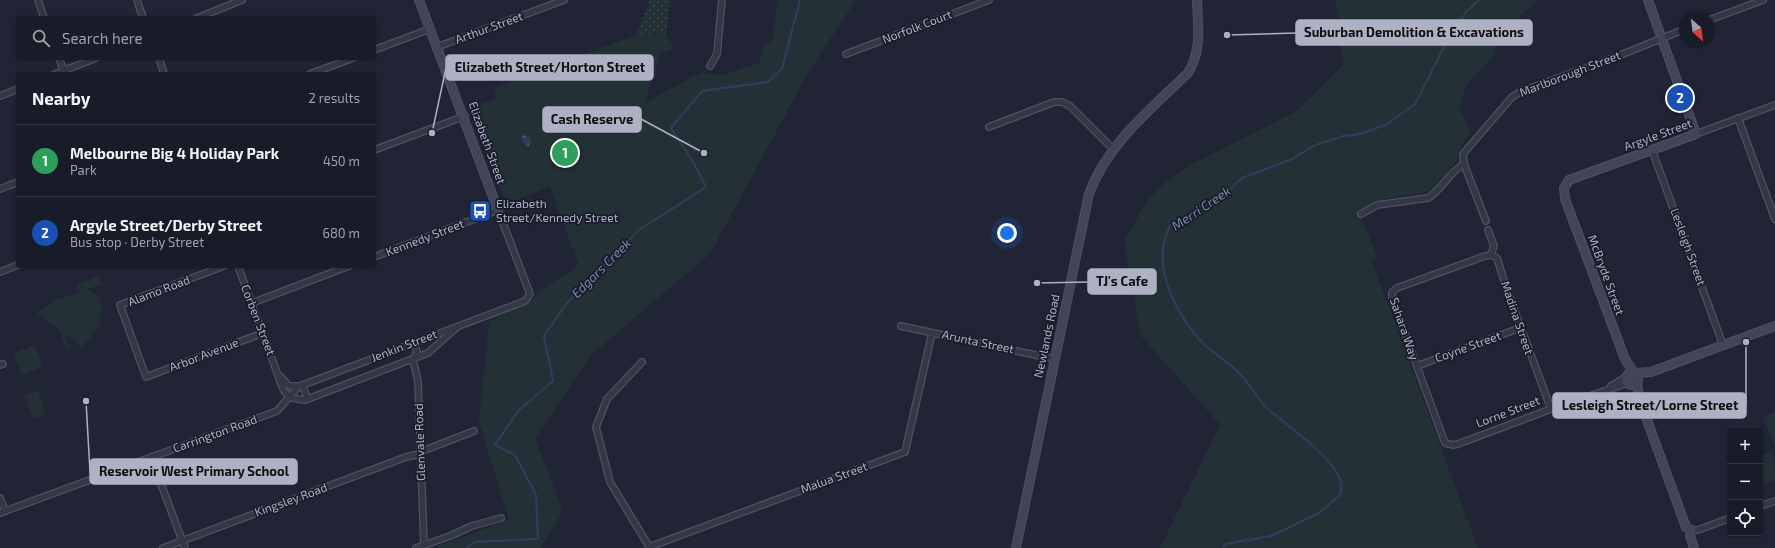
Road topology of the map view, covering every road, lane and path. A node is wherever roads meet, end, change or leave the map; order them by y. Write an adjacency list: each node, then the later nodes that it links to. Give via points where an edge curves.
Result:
1 (38, 0): 11 (street)
2 (137, 0): 12 (street)
3 (242, 0): 13 (street)
4 (419, 0): 15 (street, Elizabeth Street)
5 (564, 0): 18 (street, Arthur Street)
6 (722, 0): 25 (street, via 717,54)
7 (989, 0): 20 (street, Norfolk Court)
8 (1197, 0): 38 (street, Newlands Road, via 1198,50 1195,63)
9 (1648, 0): 17 (street)
10 (1763, 0): 14 (street)
11 (43, 16)
12 (143, 16)
13 (202, 16)
14 (1715, 18)
15 (430, 29): 18 (street, Elizabeth Street); 19 (street)
16 (1679, 31): 17 (street, Marlborough Street)
17 (1662, 37): 36 (street); 40 (street, Marlborough Street, via 1515,94 1465,150)
18 (437, 47): 33 (street, Elizabeth Street)
19 (376, 49)
20 (846, 54)
21 (60, 60): 26 (street)
22 (91, 60): 26 (street)
23 (159, 60): 28 (street)
24 (348, 60): 29 (street)
25 (710, 66)
26 (64, 71): 27 (street)
27 (61, 72)
28 (163, 72)
29 (315, 72)
30 (16, 90): 31 (street)
31 (0, 96)
32 (1775, 105): 34 (street, Argyle Street)
33 (465, 116): 37 (street); 44 (street, Elizabeth Street)
34 (1738, 118): 36 (street, Argyle Street); 46 (street)
35 (989, 127): 38 (street, via 1054,102 1062,102 1070,106)
36 (1696, 134): 39 (street, Argyle Street)
37 (376, 149)
38 (1113, 149): 66 (street, Newlands Road, via 1089,194)
39 (1652, 150): 43 (street, Argyle Street, via 1569,180 1564,188); 65 (street, Lesleigh Street)
40 (1464, 164): 45 (street, via 1428,198 1377,205); 47 (street)
41 (16, 183): 42 (street)
42 (0, 189)
43 (1565, 200): 72 (street, McBryde Street)
44 (498, 210): 50 (street, Kennedy Street); 56 (street, Elizabeth Street)
45 (1361, 214)
46 (1775, 219)
47 (1486, 221)
48 (1488, 230): 49 (street, via 1494,246)
49 (1491, 255): 61 (street, Madina Street, via 1498,258); 69 (street, Sahara Way, via 1410,283 1392,292)
50 (376, 256)
51 (16, 266): 55 (street)
52 (219, 268): 71 (street, Alamo Road, via 120,305)
53 (239, 268): 57 (street, Corben Street)
54 (344, 268): 57 (street)
55 (0, 272)
56 (530, 294): 58 (street, Jenkin Street, via 525,301)
57 (252, 303): 62 (street, Corben Street)
58 (459, 325): 64 (street, Jenkin Street); 67 (street, via 428,353)
59 (901, 326): 63 (street, Arunta Street)
60 (1775, 326): 65 (street, Lorne Street)
61 (1520, 328): 69 (street, Coyne Street); 76 (street, Madina Street)
62 (263, 333): 70 (street, Corben Street); 71 (street, Arbor Avenue)
63 (932, 333): 66 (street, Arunta Street); 93 (street, Malua Street, via 905,452)
64 (414, 342): 67 (street, Glenvale Road, via 416,352); 73 (street, Jenkin Street)
65 (1723, 345): 72 (street, Lorne Street)
66 (1054, 359): 94 (street, Newlands Road)
67 (413, 360): 75 (street); 79 (street, Glenvale Road, via 418,381)
68 (642, 362): 93 (street, via 607,399 596,427 610,482)
69 (1417, 366): 78 (street, Sahara Way)
70 (279, 375): 73 (street, via 289,386); 74 (street, via 283,389)
71 (146, 377)
72 (1632, 379): 76 (street, Lorne Street); 87 (street, McBryde Street, via 1686,527)
73 (301, 385): 74 (street, Carrington Road); 75 (street)
74 (289, 396): 75 (street); 80 (street, Carrington Road, via 277,411)
75 (308, 399)
76 (1551, 409): 78 (street, Lorne Street, via 1458,444)
77 (474, 431): 79 (street, Kingsley Road)
78 (1445, 443)
79 (420, 453): 88 (street, Kingsley Road); 89 (street, Glenvale Road)
80 (151, 457): 84 (street, Carrington Road); 88 (street)
81 (0, 498): 84 (street)
82 (1775, 501): 83 (street)
83 (1763, 505)
84 (2, 512)
85 (501, 518): 89 (street, via 472,526)
86 (1727, 519): 87 (street)
87 (1691, 530): 95 (street, McBryde Street)
88 (182, 541): 90 (street, Kingsley Road); 91 (street)
89 (424, 545): 92 (street)
90 (163, 548)
91 (185, 548)
92 (416, 548)
93 (649, 548)
94 (1016, 548)
95 (1694, 548)

